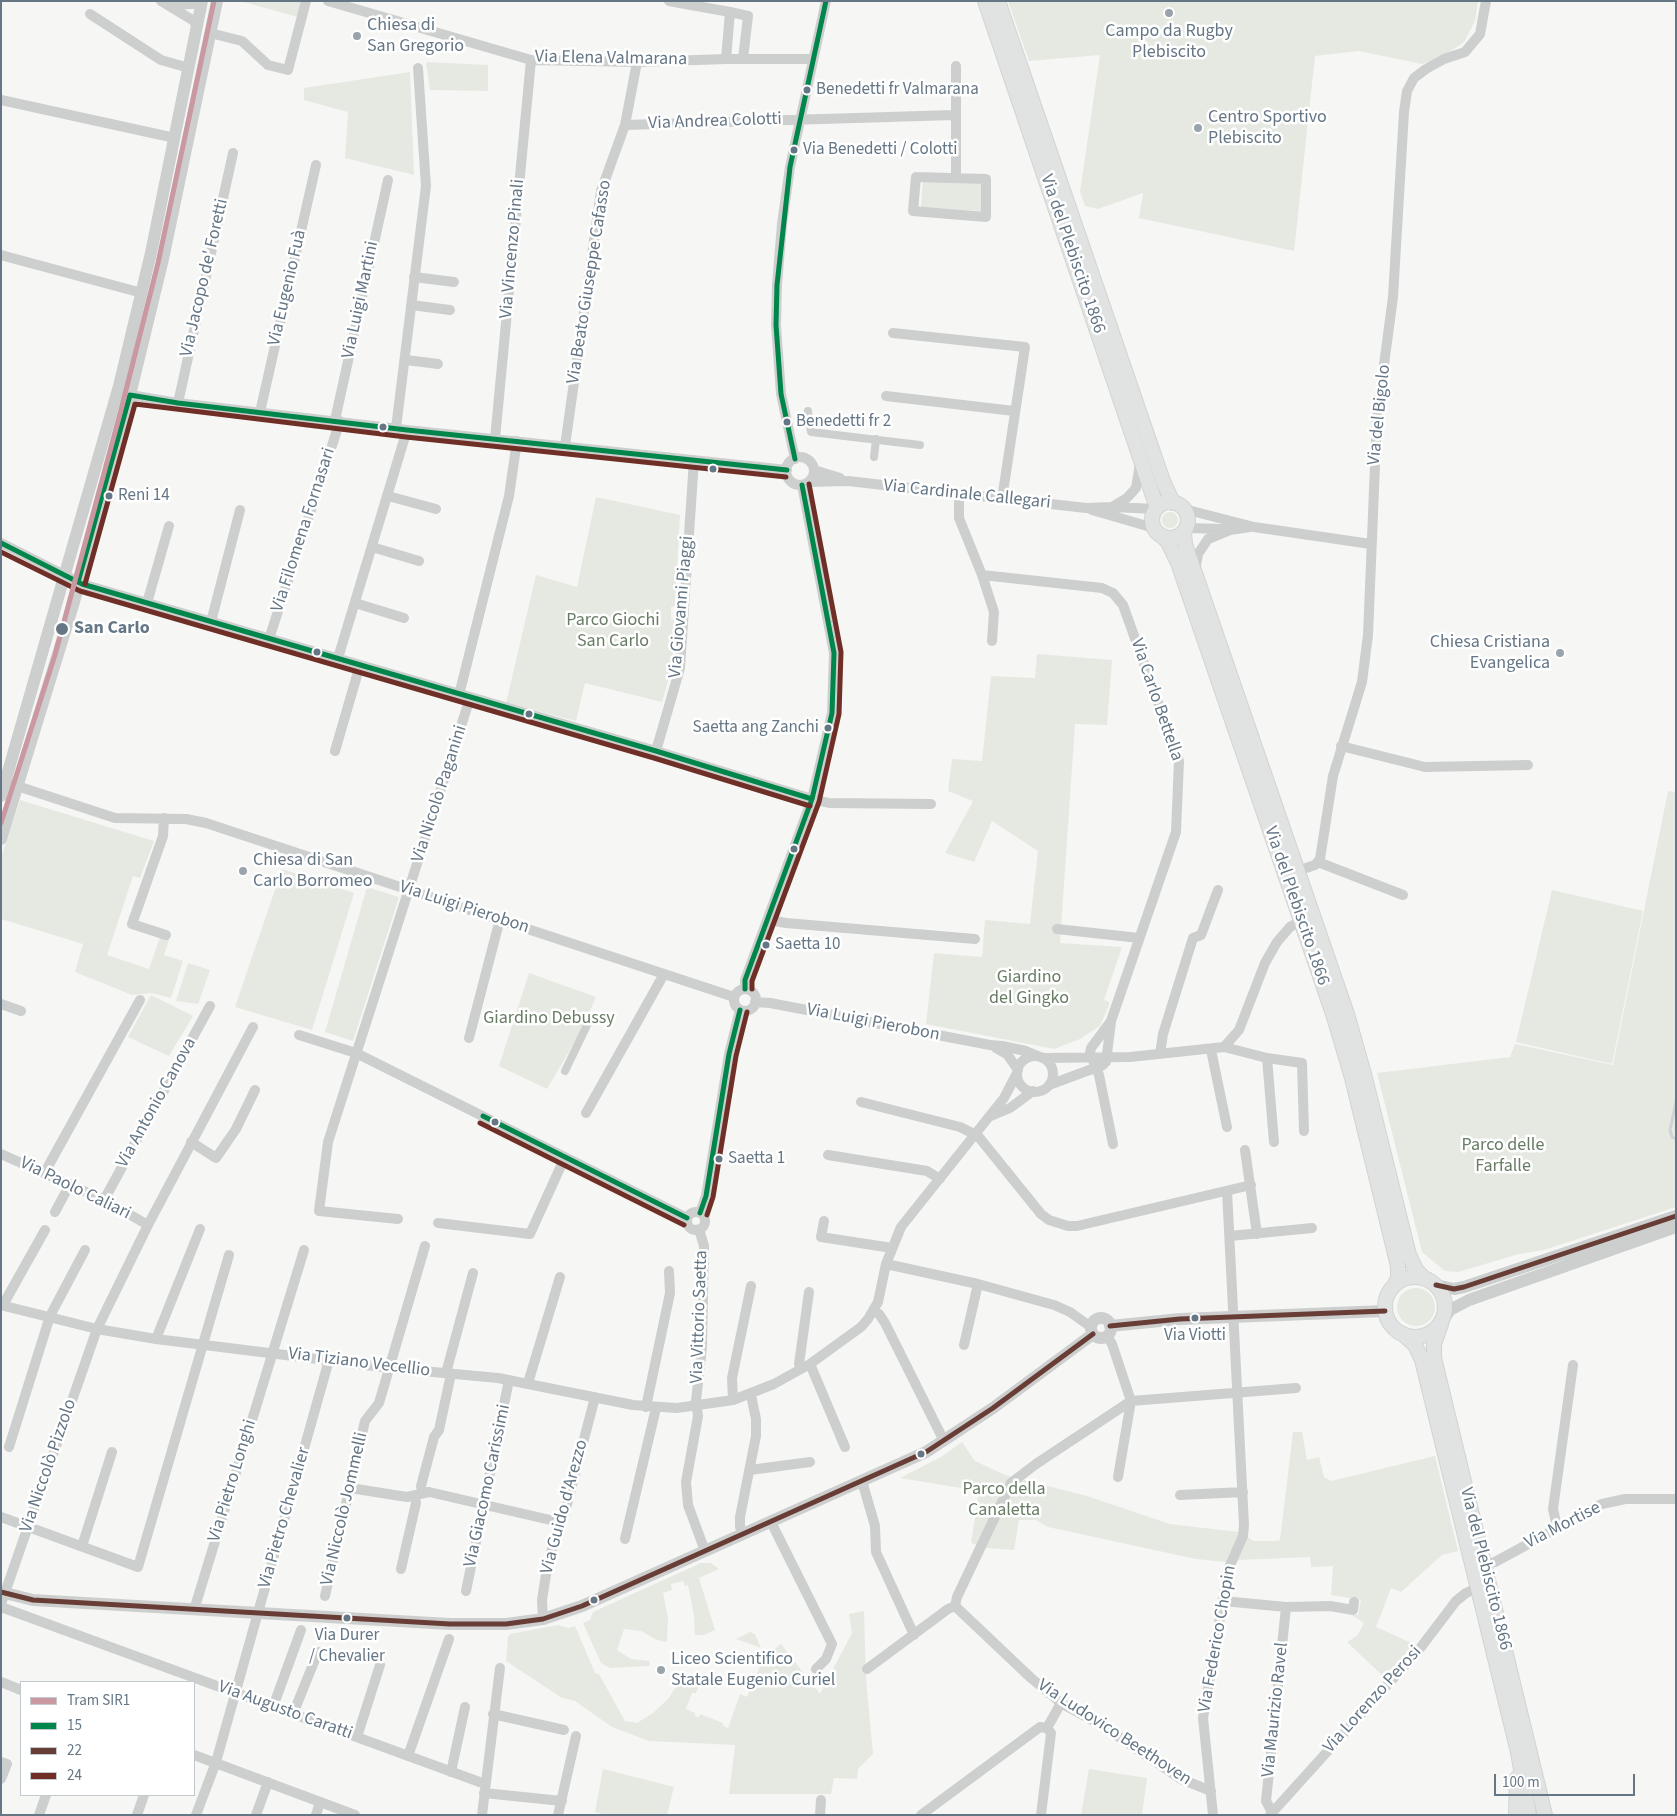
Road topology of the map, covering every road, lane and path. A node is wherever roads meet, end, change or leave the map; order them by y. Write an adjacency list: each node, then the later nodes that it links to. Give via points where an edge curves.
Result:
1 (201, 1): 10 (street, via 193,4); 14 (street)
2 (218, 1): 15 (street)
3 (306, 1): 15 (street, via 288,70 268,65 242,42)
4 (328, 1): 19 (street, Via Elena Valmarana)
5 (669, 1): 11 (street)
6 (826, 1): 18 (street)
7 (985, 1): 56 (main road, Via del Plebiscito 1866)
8 (998, 1): 68 (main road, Via del Plebiscito 1866, via 1163,481)
9 (1486, 1): 79 (street, Via del Bigolo, via 1480,34 1465,52 1444,58 1426,69 1414,78 1408,91 1393,298 1378,416)
10 (165, 3): 14 (street, via 194,21)
11 (711, 5): 12 (street)
12 (730, 12): 16 (street, via 748,16); 17 (street)
13 (90, 14): 22 (street, via 161,60)
14 (197, 28): 22 (street)
15 (210, 33): 42 (street, via 164,256)
16 (743, 58): 17 (street, Via Elena Valmarana); 18 (street, Via Elena Valmarana)
17 (726, 59): 20 (street, Via Elena Valmarana)
18 (812, 59): 26 (street)
19 (531, 60): 20 (street, Via Elena Valmarana); 51 (street, Via Vincenzo Pinali)
20 (637, 62): 27 (street, Via Beato Giuseppe Cafasso)
21 (956, 66): 25 (street)
22 (189, 68): 28 (street)
23 (418, 68): 34 (street, via 426,186)
24 (1, 100): 28 (street)
25 (954, 115): 26 (street, Via Andrea Colotti); 31 (street)
26 (800, 119): 27 (street, Via Andrea Colotti); 58 (street, via 782,224 776,305 781,394)
27 (625, 125): 55 (street, Via Beato Giuseppe Cafasso, via 601,192)
28 (175, 138): 36 (street)
29 (234, 153): 44 (street, Via Jacopo de' Foretti)
30 (316, 165): 47 (street, Via Eugenio Fuà)
31 (956, 177): 31 (street, via 916,177 913,211 986,217 986,179)
32 (388, 180): 48 (street, Via Luigi Martini)
33 (1, 255): 36 (street)
34 (414, 277): 35 (street); 37 (street)
35 (454, 282)
36 (142, 292): 84 (street)
37 (411, 305): 38 (street); 40 (street)
38 (450, 310)
39 (893, 333): 46 (street, via 1024,346)
40 (406, 360): 41 (street); 49 (street)
41 (438, 364)
42 (130, 395): 44 (street); 85 (street)
43 (886, 396): 46 (street)
44 (178, 403): 47 (street)
45 (808, 411): 52 (street, via 810,432)
46 (1014, 411): 66 (street)
47 (260, 412): 48 (street)
48 (337, 421): 49 (street); 90 (street, Via Filomena Fornasari)
49 (396, 428): 50 (street)
50 (407, 430): 51 (street); 65 (street)
51 (495, 438): 53 (street)
52 (876, 440): 54 (street); 57 (street)
53 (517, 441): 55 (street); 94 (street, via 509,496)
54 (920, 445)
55 (565, 446): 59 (street)
56 (1141, 456): 67 (street, via 1136,488 1127,498); 71 (main road, Via del Plebiscito 1866)
57 (874, 458)
58 (795, 459): 60 (street); 61 (street, Via Cardinale Callegari, via 807,459)
59 (694, 460): 60 (street); 98 (street, Via Giovanni Piaggi, via 680,668)
60 (787, 470): 63 (street, via 791,481)
61 (814, 470): 62 (street, Via Cardinale Callegari); 63 (street)
62 (848, 481): 63 (street, Via Cardinale Callegari); 64 (street, Via Cardinale Callegari)
63 (805, 483): 102 (street, via 835,673 832,713)
64 (959, 494): 66 (street, Via Cardinale Callegari); 82 (street, via 959,518)
65 (388, 496): 69 (street); 80 (street)
66 (1002, 499): 70 (street, Via Cardinale Callegari)
67 (1112, 506): 70 (street, Via Cardinale Callegari); 71 (street, Via Cardinale Callegari)
68 (1178, 506): 71 (main road, via 1167,502); 74 (street); 75 (main road, via 1188,520)
69 (436, 508)
70 (1086, 508): 77 (street, Via Cardinale Callegari)
71 (1156, 509): 77 (main road, via 1152,518)
72 (240, 510): 89 (street)
73 (169, 526): 86 (street)
74 (1254, 526): 76 (street); 79 (street)
75 (1185, 530): 76 (street); 77 (main road, via 1173,537); 83 (main road, Via del Plebiscito 1866, via 1185,544)
76 (1230, 530): 83 (street, via 1214,534 1203,544 1198,554)
77 (1158, 532): 113 (main road, Via del Plebiscito 1866, via 1168,542 1178,564)
78 (1, 543): 84 (street)
79 (1371, 544): 96 (street, Via del Bigolo, via 1368,635 1362,682)
80 (372, 547): 81 (street); 87 (street)
81 (419, 561)
82 (982, 574): 91 (street, via 994,612); 116 (street, Via Carlo Bettella, via 1102,588 1123,605 1179,761 1176,832)
83 (1196, 574): 107 (main road, Via del Plebiscito 1866)
84 (66, 576): 85 (street); 100 (street)
85 (78, 582): 86 (street); 100 (street)
86 (147, 603): 89 (street)
87 (355, 603): 88 (street); 92 (street)
88 (404, 618)
89 (211, 622): 90 (street)
90 (269, 639): 92 (street)
91 (992, 641)
92 (338, 658): 93 (street)
93 (360, 665): 94 (street); 97 (street)
94 (459, 695): 95 (street)
95 (470, 698): 98 (street); 108 (street, Via Nicolò Paganini)
96 (1341, 746): 99 (street, via 1425,767); 106 (street, Via del Bigolo)
97 (335, 751)
98 (656, 751): 102 (street)
99 (1528, 765)
100 (9, 783): 101 (street); 104 (street, Via Luigi Pierobon, via 116,818); 105 (street)
101 (1, 796)
102 (812, 799): 103 (street, via 829,803); 112 (street)
103 (931, 804)
104 (164, 818): 108 (street, Via Luigi Pierobon, via 206,823); 115 (street, via 162,836 132,924)
105 (1, 839)
106 (1318, 862): 107 (street); 110 (street)
107 (1297, 870): 188 (main road, Via del Plebiscito 1866, via 1355,1042 1409,1255 1417,1271)
108 (410, 890): 111 (street, Via Luigi Pierobon); 135 (street, Via Nicolò Paganini)
109 (1218, 890): 136 (street, via 1201,935 1193,938 1163,1034)
110 (1403, 895)
111 (500, 919): 118 (street, Via Luigi Pierobon); 131 (street)
112 (769, 920): 117 (street); 119 (street, via 745,980)
113 (1301, 921): 133 (street, via 1290,927 1277,942 1265,963 1239,1030); 191 (main road, Via del Plebiscito 1866, via 1352,1078 1398,1266)
114 (1057, 929): 116 (street)
115 (166, 936)
116 (1139, 938): 128 (street, Via Carlo Bettella)
117 (975, 939)
118 (664, 974): 120 (street, Via Luigi Pierobon); 146 (street)
119 (745, 990): 120 (street); 122 (street, via 753,994)
120 (734, 997): 125 (street, via 734,1004)
121 (140, 1000): 158 (street)
122 (755, 1002): 125 (street, via 748,1010); 132 (street, Via Luigi Pierobon)
123 (1, 1004): 126 (street)
124 (210, 1006): 163 (street, Via Antonio Canova)
125 (740, 1010): 165 (street, Via Vittorio Saetta, via 729,1054 706,1196)
126 (21, 1012)
127 (591, 1017): 140 (street)
128 (1111, 1021): 139 (street, Via Carlo Bettella); 139 (street, Via Carlo Bettella, via 1091,1048)
129 (253, 1027): 151 (street, Via Niccolò Pizzolo)
130 (300, 1035): 135 (street)
131 (468, 1038)
132 (990, 1046): 137 (street, Via Luigi Pierobon, via 1026,1051); 141 (street, Via Luigi Pierobon, via 1008,1054)
133 (1224, 1047): 134 (street); 138 (street)
134 (1211, 1050): 136 (street); 148 (street)
135 (356, 1053): 157 (street); 168 (street, Via Nicolò Paganini, via 328,1142 319,1211)
136 (1160, 1054): 139 (street)
137 (1040, 1057): 139 (street); 141 (street, via 1024,1060); 142 (street, via 1052,1068)
138 (1267, 1058): 149 (street, via 1302,1063); 152 (street)
139 (1100, 1061): 142 (street); 153 (street)
140 (565, 1071)
141 (1017, 1072): 144 (street, via 1022,1086); 147 (street, Via Tiziano Vecellio, via 1004,1098)
142 (1049, 1085): 144 (street)
143 (255, 1090): 151 (street, via 236,1129 216,1158)
144 (1033, 1091): 147 (street, Via Tiziano Vecellio, via 1010,1108)
145 (861, 1102): 150 (street, via 960,1127)
146 (586, 1113)
147 (988, 1117): 150 (street, Via Tiziano Vecellio)
148 (1227, 1126)
149 (1304, 1130)
150 (974, 1134): 159 (street, Via Tiziano Vecellio); 162 (street, via 1041,1214 1068,1226)
151 (191, 1142): 171 (street, Via Niccolò Pizzolo)
152 (1274, 1142)
153 (1114, 1144)
154 (1245, 1150): 161 (street)
155 (1, 1154): 158 (street, Via Paolo Caliari)
156 (828, 1155): 159 (street, via 927,1171)
157 (565, 1157): 167 (street); 170 (street, via 530,1234)
158 (46, 1172): 160 (street, Via Paolo Caliari)
159 (940, 1179): 180 (street, Via Tiziano Vecellio, via 901,1227)
160 (70, 1184): 163 (street, Via Paolo Caliari); 164 (street)
161 (1251, 1185): 162 (street); 177 (street)
162 (1227, 1191): 178 (street, Via Federico Chopin)
163 (104, 1200): 171 (street, Via Paolo Caliari)
164 (55, 1212)
165 (700, 1213): 167 (street, via 693,1212); 175 (street, Via Vittorio Saetta, via 704,1223)
166 (1676, 1216): 188 (street, via 1464,1287 1454,1289)
167 (687, 1218): 175 (street, Via Vittorio Saetta, via 690,1228)
168 (398, 1219)
169 (824, 1222): 180 (street, via 821,1237)
170 (438, 1223)
171 (148, 1225): 199 (street, Via Niccolò Pizzolo)
172 (1676, 1227): 198 (street, via 1469,1300 1450,1310)
173 (1312, 1228): 177 (street)
174 (200, 1229): 203 (street)
175 (699, 1229): 220 (street, Via Vittorio Saetta, via 704,1256)
176 (45, 1230): 193 (street)
177 (1257, 1234): 178 (street)
178 (1230, 1236): 197 (street, Via Federico Chopin)
179 (425, 1246): 210 (street, Via Niccolò Jommelli)
180 (892, 1248): 184 (street, Via Tiziano Vecellio)
181 (85, 1250): 196 (street)
182 (304, 1250): 206 (street, Via Tiziano Vecellio)
183 (229, 1255): 204 (street)
184 (886, 1264): 189 (street); 194 (street, Via Tiziano Vecellio)
185 (669, 1271): 221 (street, via 670,1293)
186 (473, 1273): 211 (street, Via Tiziano Vecellio)
187 (560, 1277): 213 (street)
188 (1430, 1281): 191 (main road, via 1413,1277); 198 (main road, via 1441,1290 1446,1305)
189 (978, 1284): 200 (street, via 1064,1308); 205 (street)
190 (751, 1286): 218 (street, via 732,1378)
191 (1394, 1286): 195 (main road, via 1387,1297)
192 (809, 1292): 209 (street, via 799,1364)
193 (2, 1305): 196 (street, Via Tiziano Vecellio)
194 (874, 1311): 209 (street, Via Tiziano Vecellio, via 861,1327); 222 (street, via 885,1323)
195 (1385, 1311): 197 (street); 202 (main road, via 1391,1324)
196 (50, 1316): 199 (street, Via Tiziano Vecellio); 223 (street)
197 (1234, 1318): 201 (street, via 1180,1319); 215 (street, Via Federico Chopin)
198 (1442, 1322): 202 (main road, via 1428,1334 1411,1337); 245 (main road, Via del Plebiscito 1866, via 1434,1344 1434,1358)
199 (97, 1328): 203 (street, Via Tiziano Vecellio); 240 (street, Via Niccolò Pizzolo)
200 (1092, 1331): 201 (street, via 1094,1321 1100,1318 1107,1320); 222 (street, via 993,1408)
201 (1109, 1331): 219 (street)
202 (1403, 1334): 247 (main road, Via del Plebiscito 1866, via 1415,1345 1422,1360)
203 (156, 1339): 204 (street, Via Tiziano Vecellio)
204 (201, 1345): 206 (street, Via Tiziano Vecellio); 243 (street, via 138,1567)
205 (964, 1345)
206 (272, 1352): 207 (street, Via Tiziano Vecellio); 255 (street, Via Pietro Longhi)
207 (329, 1360): 210 (street, Via Tiziano Vecellio); 256 (street, Via Pietro Chevalier)
208 (1573, 1365): 239 (street, via 1553,1509)
209 (806, 1367): 216 (street, Via Tiziano Vecellio); 224 (street)
210 (390, 1368): 211 (street, Via Tiziano Vecellio); 230 (street, Via Niccolò Jommelli, via 379,1403 365,1421)
211 (449, 1374): 212 (street, Via Tiziano Vecellio); 232 (street, via 438,1430)
212 (510, 1380): 213 (street, Via Tiziano Vecellio); 235 (street, Via Giacomo Carissimi)
213 (528, 1383): 217 (street, Via Tiziano Vecellio)
214 (1296, 1388): 215 (street)
215 (1237, 1393): 219 (street); 231 (street, Via Federico Chopin)
216 (751, 1395): 218 (street, Via Tiziano Vecellio); 227 (street, via 756,1436)
217 (595, 1397): 221 (street, Via Tiziano Vecellio); 237 (street, Via Guido d'Arezzo, via 564,1516)
218 (733, 1400): 220 (street, Via Tiziano Vecellio)
219 (1131, 1401): 228 (street); 253 (street, via 1011,1483)
220 (697, 1406): 221 (street, Via Tiziano Vecellio); 244 (street, Via Vittorio Saetta, via 686,1494)
221 (651, 1407): 242 (street)
222 (944, 1441): 229 (street)
223 (9, 1447)
224 (845, 1448)
225 (112, 1452): 243 (street)
226 (810, 1462): 227 (street)
227 (750, 1470): 241 (street, via 740,1517)
228 (1118, 1476)
229 (862, 1482): 238 (street); 259 (street, via 875,1526 876,1552)
230 (350, 1488): 232 (street); 249 (street, Via Niccolò Jommelli)
231 (1242, 1492): 233 (street); 251 (street, Via Federico Chopin, via 1243,1536 1228,1570)
232 (419, 1494): 235 (street); 246 (street)
233 (1180, 1495)
234 (1676, 1499): 239 (street, Via Mortise, via 1624,1499 1602,1504)
235 (483, 1504): 237 (street); 248 (street, Via Giacomo Carissimi)
236 (1, 1516): 240 (street)
237 (559, 1522): 257 (street, Via Guido d'Arezzo, via 543,1590)
238 (771, 1522): 241 (street); 264 (street, via 832,1644 826,1659)
239 (1557, 1526): 245 (street, Via Mortise, via 1495,1562)
240 (28, 1527): 243 (street); 250 (street, Via Niccolò Pizzolo)
241 (744, 1534): 244 (street)
242 (625, 1540)
243 (82, 1546)
244 (705, 1551): 257 (street, via 582,1606)
245 (1484, 1565): 308 (main road, Via del Plebiscito 1866)
246 (401, 1569)
247 (1477, 1588): 278 (main road, Via del Plebiscito 1866); 293 (street, Via Lorenzo Perosi, via 1456,1602 1418,1651)
248 (466, 1591)
249 (325, 1596)
250 (2, 1599): 255 (street); 268 (street, Via Augusto Caratti)
251 (1223, 1601): 254 (street); 287 (street, Via Federico Chopin, via 1203,1718)
252 (1354, 1602): 254 (street, via 1353,1610 1330,1606)
253 (955, 1606): 259 (street); 269 (street, Via Ludovico Beethoven)
254 (1286, 1607): 293 (street, Via Maurizio Ravel, via 1266,1801)
255 (194, 1610): 256 (street)
256 (258, 1613): 257 (street, via 479,1626); 268 (street, Via Pietro Chevalier)
257 (543, 1618)
258 (301, 1630): 270 (street)
259 (914, 1635): 265 (street)
260 (448, 1639): 280 (street)
261 (318, 1652): 272 (street)
262 (380, 1665): 277 (street)
263 (500, 1668): 273 (street)
264 (816, 1669)
265 (867, 1669)
266 (1, 1682): 267 (street)
267 (20, 1690)
268 (235, 1693): 270 (street, Via Augusto Caratti); 282 (street, Via Pietro Chevalier)
269 (1061, 1703): 274 (street); 287 (street, Via Ludovico Beethoven, via 1119,1736 1180,1779)
270 (273, 1706): 272 (street, Via Augusto Caratti)
271 (465, 1707): 283 (street)
272 (293, 1714): 277 (street, Via Augusto Caratti)
273 (494, 1714): 275 (street); 286 (street)
274 (1047, 1728): 303 (street, via 1040,1727); 304 (street, via 1051,1733)
275 (564, 1730)
276 (576, 1736): 291 (street)
277 (357, 1737): 280 (street, Via Augusto Caratti)
278 (1518, 1752): 306 (main road); 307 (main road, Via del Plebiscito 1866)
279 (195, 1755): 282 (street)
280 (408, 1756): 283 (street, Via Augusto Caratti)
281 (1, 1762): 284 (street, via 7,1764)
282 (216, 1762): 285 (street); 296 (street, Via Pietro Chevalier)
283 (451, 1772): 286 (street, Via Augusto Caratti)
284 (1, 1779)
285 (268, 1782): 292 (street); 297 (street)
286 (485, 1788): 291 (street, Via Augusto Caratti); 300 (street)
287 (1210, 1791): 305 (street, Via Federico Chopin)
288 (46, 1796): 294 (street)
289 (144, 1796): 295 (street)
290 (821, 1800): 302 (street)
291 (562, 1801): 301 (street)
292 (320, 1802): 298 (street); 299 (street)
293 (1271, 1813)
294 (39, 1815)
295 (137, 1815)
296 (196, 1815)
297 (256, 1815)
298 (316, 1815)
299 (355, 1815)
300 (482, 1815)
301 (558, 1815)
302 (820, 1815)
303 (921, 1815)
304 (1040, 1815)
305 (1213, 1815)
306 (1516, 1815)
307 (1530, 1815)
308 (1546, 1815)

